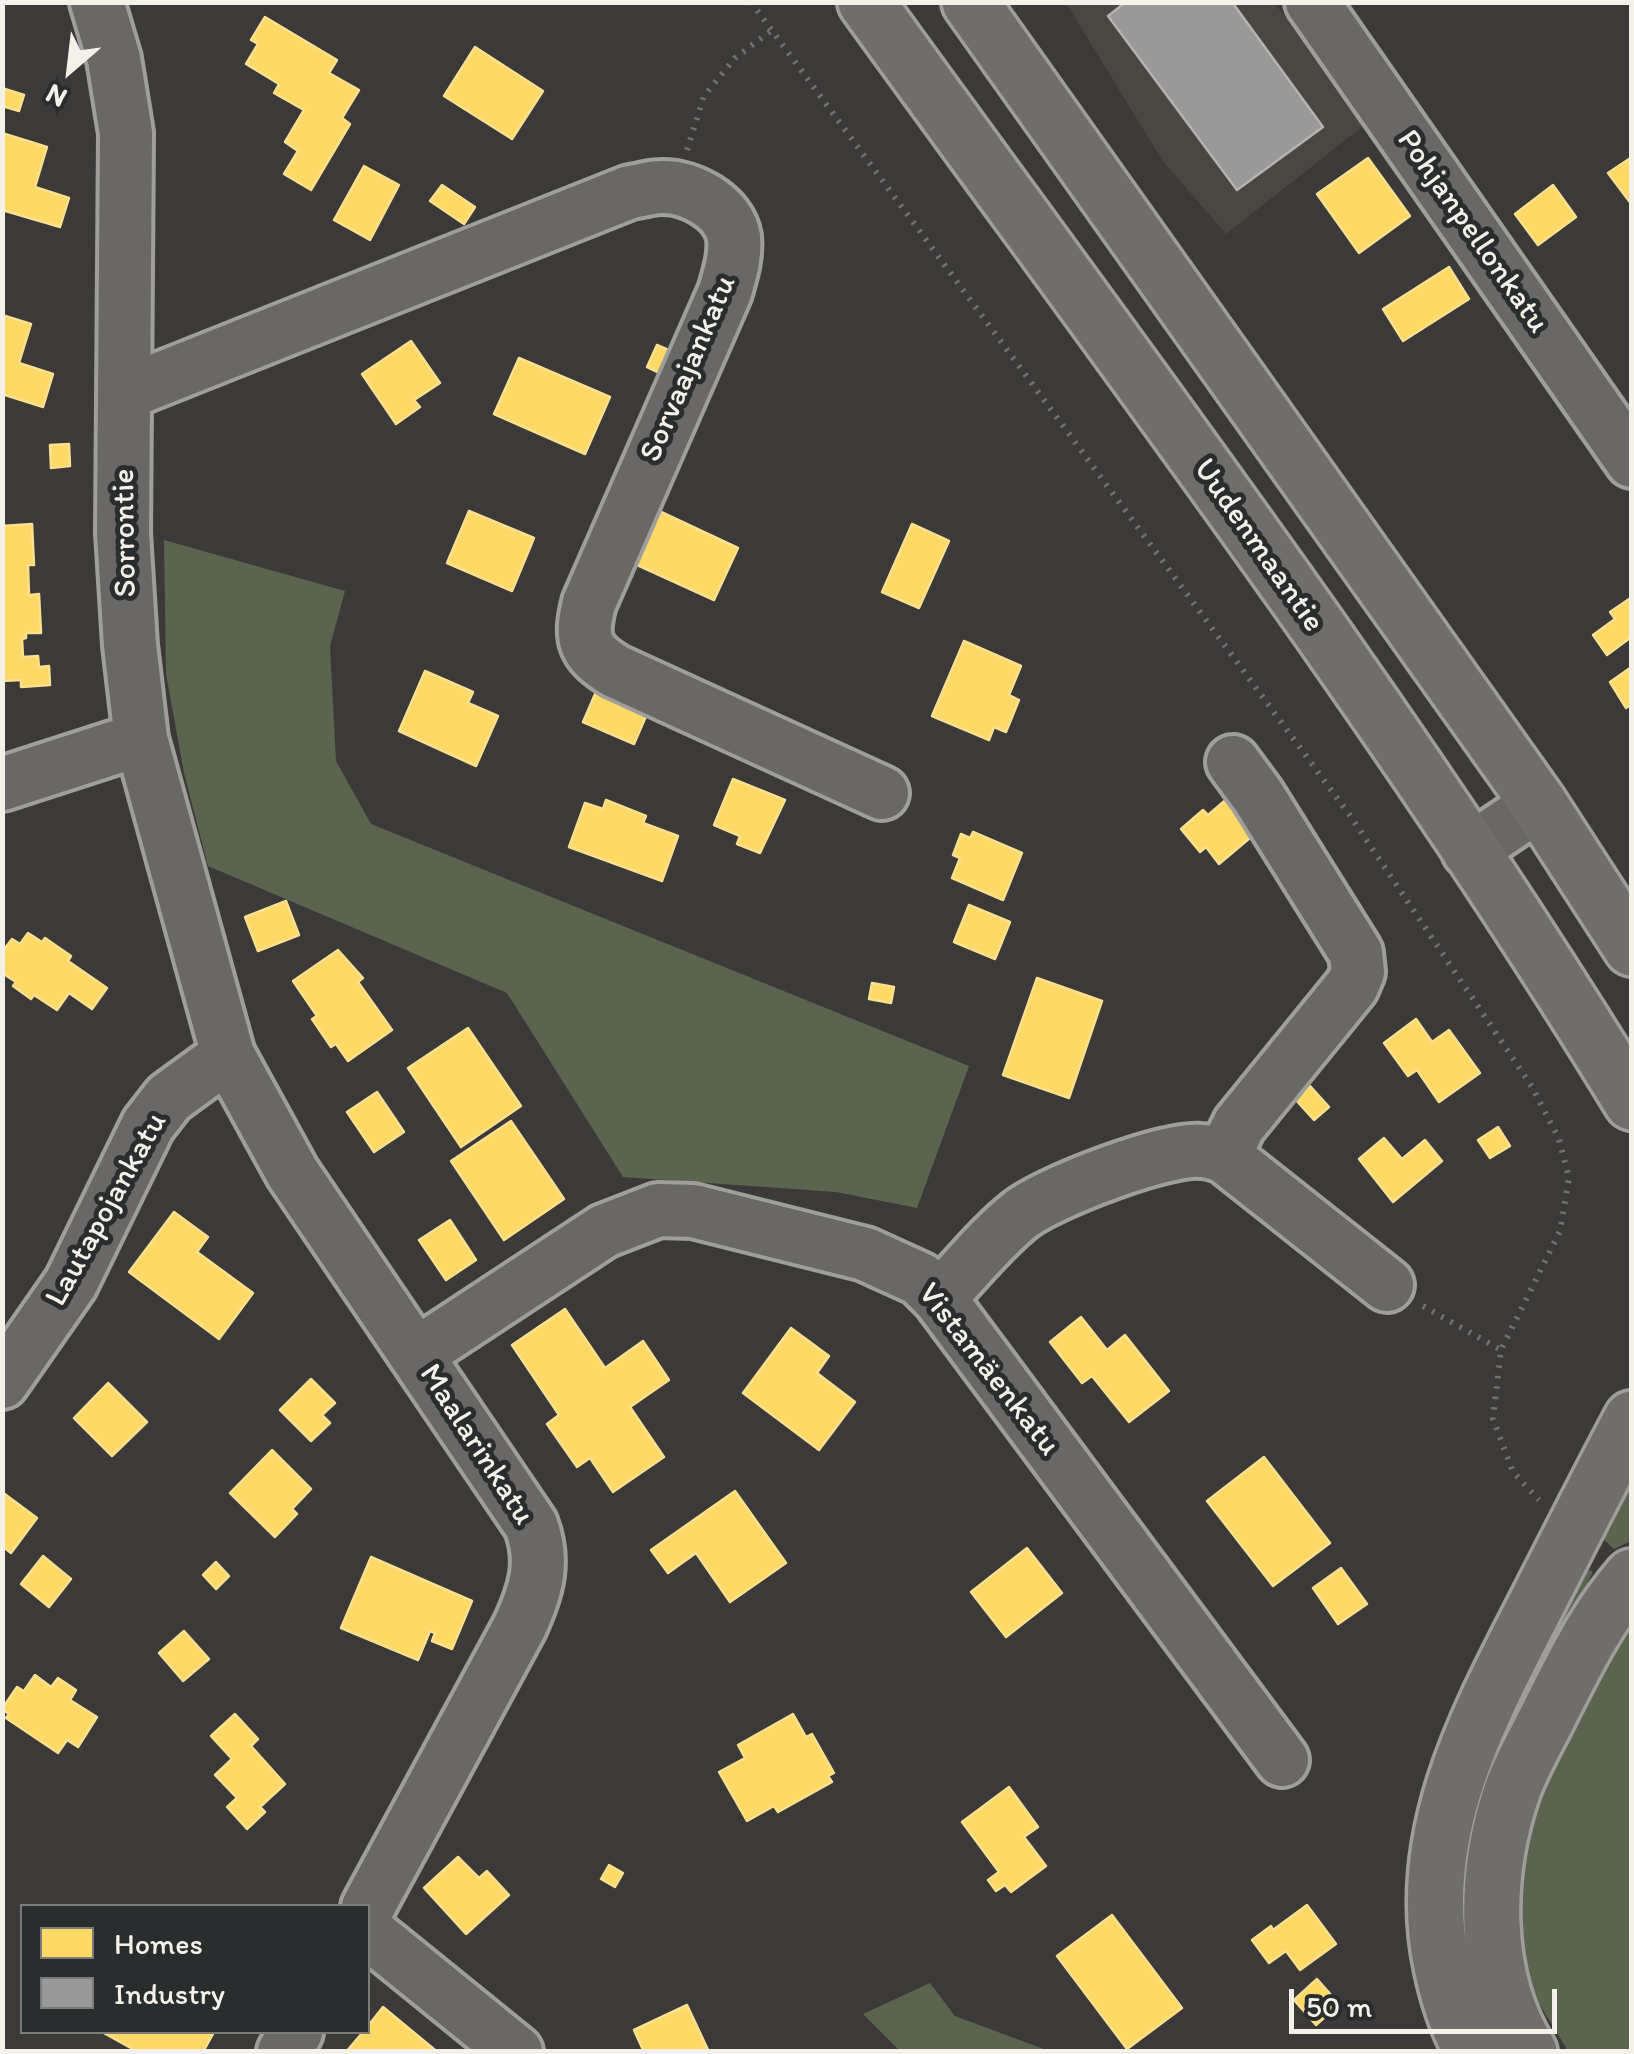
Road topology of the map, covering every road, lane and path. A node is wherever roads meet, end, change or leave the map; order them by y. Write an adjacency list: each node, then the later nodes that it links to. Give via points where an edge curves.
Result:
1 (98, 2): 7 (street, Sorrontie, via 126,133)
2 (866, 2): 14 (main road, Uudenmaantie)
3 (970, 2): 13 (main road)
4 (1312, 2): 8 (street, Pohjanpellonkatu)
5 (772, 30): 6 (path, via 735,58 704,96)
6 (673, 188): 7 (street, via 630,192); 12 (street, Sorvaajankatu, via 719,210 734,234 734,261 589,603 584,640 615,671)
7 (125, 394): 9 (street, Sorrontie, via 123,533)
8 (1632, 461)
9 (141, 739): 11 (street); 16 (street, Sorrontie)
10 (1233, 762): 19 (street, via 1356,953 1358,972 1239,1125)
11 (2, 784)
12 (882, 793)
13 (1539, 804): 14 (street); 15 (main road)
14 (1469, 851): 17 (main road, Uudenmaantie)
15 (1632, 948)
16 (228, 1055): 23 (street, Maalarinkatu, via 292,1172); 24 (street, Lautapojankatu, via 169,1098 148,1126 71,1283)
17 (1620, 1083): 18 (main road, Uudenmaantie)
18 (1632, 1148)
19 (1224, 1156): 20 (street); 21 (street, via 1174,1154 1057,1192 1017,1218)
20 (1387, 1286): 22 (path)
21 (939, 1298): 23 (street, Vistamäenkatu, via 920,1279 865,1254 693,1211 658,1210 604,1231); 27 (street, Vistamäenkatu)
22 (1500, 1350)
23 (417, 1354): 28 (street, Maalarinkatu, via 532,1524 540,1567 520,1626)
24 (2, 1382)
25 (1632, 1418): 31 (main road, via 1490,1694 1443,1817 1436,1937 1447,1990)
26 (1632, 1577): 32 (main road, via 1603,1610 1576,1660 1513,1787 1500,1832 1492,1879 1496,1966)
27 (1282, 1760)
28 (370, 1904)
29 (370, 1934): 30 (street)
30 (516, 2052)
31 (1473, 2052)
32 (1529, 2052)

